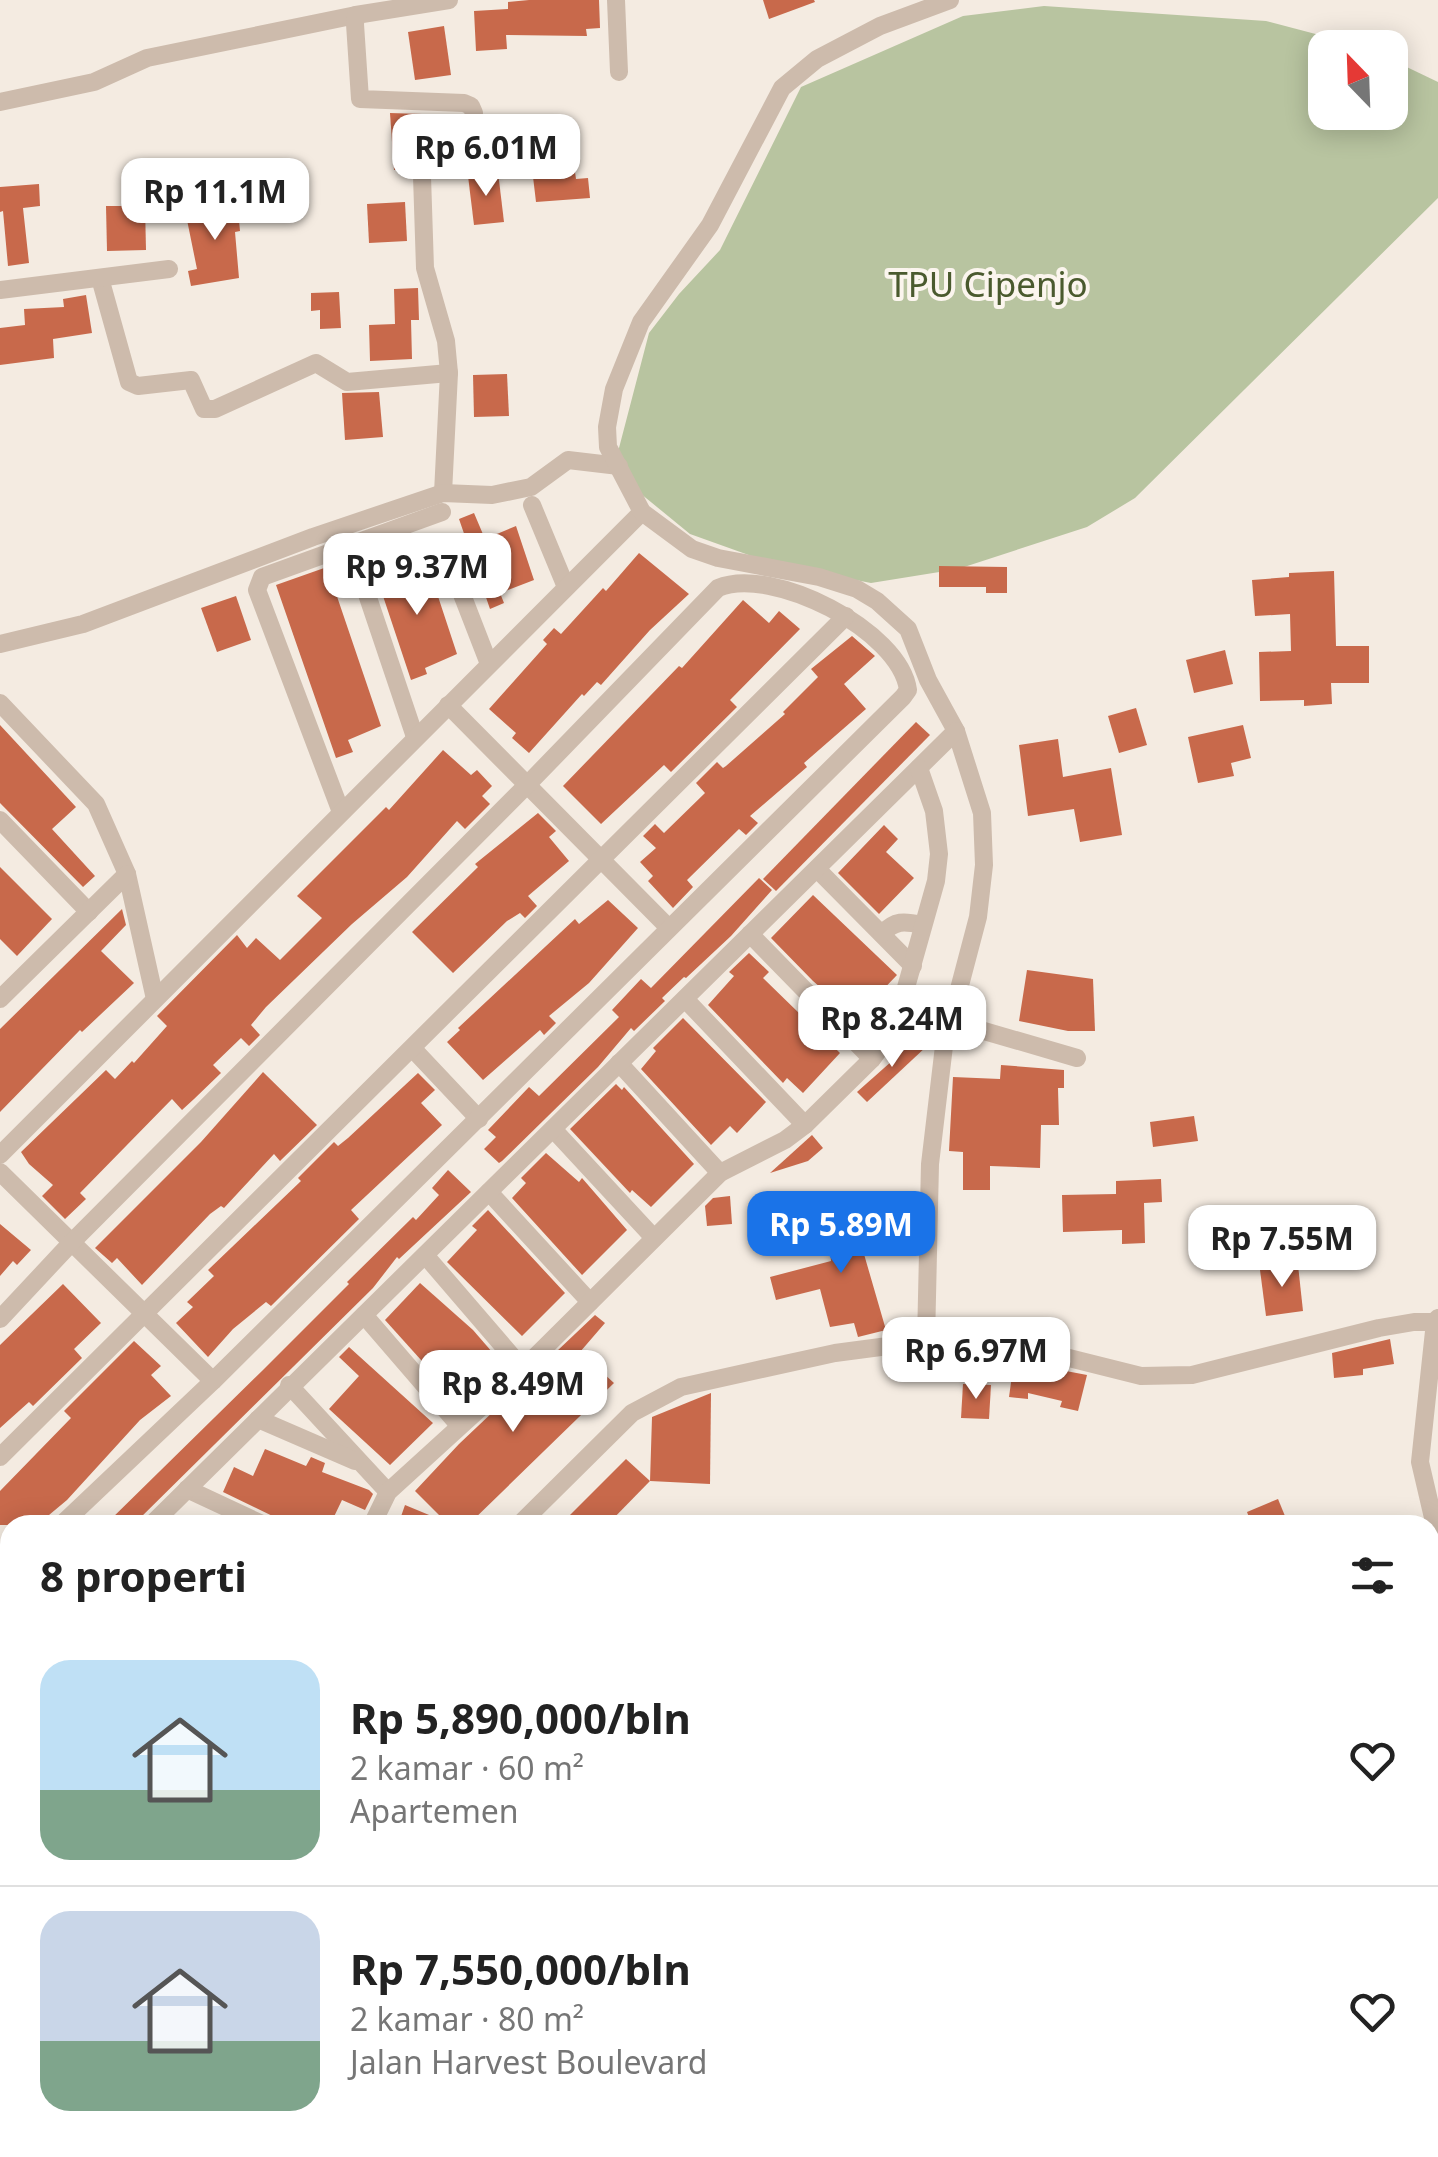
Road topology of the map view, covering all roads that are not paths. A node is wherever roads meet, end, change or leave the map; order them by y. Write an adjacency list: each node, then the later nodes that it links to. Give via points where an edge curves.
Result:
1 (449, 0): 4 (street)
2 (616, 0): 5 (street)
3 (949, 0): 11 (street, via 817,58 782,88 710,225 641,322 622,365 606,427)
4 (356, 15): 6 (street, via 146,58 94,82); 10 (street, via 360,98 464,103 474,113 462,158 422,176 425,268)
5 (619, 72)
6 (0, 102)
7 (169, 270): 8 (street)
8 (100, 278): 9 (street); 10 (street, via 128,382 190,380 204,409 316,363 348,382)
9 (0, 290)
10 (449, 373): 12 (street)
11 (619, 466): 12 (street, via 568,460 532,487); 14 (street)
12 (442, 502): 15 (street); 19 (street, via 312,537 83,624)
13 (532, 505): 17 (street)
14 (642, 512): 17 (street); 23 (street, via 692,549 819,577 877,600 908,629)
15 (350, 544): 24 (street); 27 (street, via 262,577 257,590)
16 (444, 548): 20 (street)
17 (566, 587): 20 (street)
18 (846, 616): 26 (street, via 822,602 748,581 718,588); 29 (street); 34 (street, via 875,636 908,690)
19 (0, 644)
20 (489, 664): 22 (street)
21 (0, 703): 31 (street, via 96,804)
22 (448, 705): 24 (street); 26 (street)
23 (956, 731): 25 (street); 42 (street, via 982,813 984,865 978,917)
24 (415, 737): 27 (street)
25 (918, 768): 30 (street); 33 (street, via 940,836)
26 (527, 785): 29 (street); 55 (street)
27 (340, 812): 40 (street)
28 (0, 820): 32 (street)
29 (601, 860): 34 (street); 43 (street)
30 (817, 868): 35 (street); 36 (street)
31 (127, 874): 32 (street); 40 (street)
32 (89, 912): 39 (street)
33 (922, 926): 36 (street, via 904,921); 37 (street)
34 (669, 928): 47 (street)
35 (750, 934): 41 (street); 45 (street)
36 (882, 934): 37 (street)
37 (913, 966): 45 (street, via 894,1030)
38 (0, 972): 39 (street)
39 (7, 992)
40 (155, 999): 50 (street)
41 (685, 999): 46 (street); 48 (street)
42 (950, 1021): 44 (street); 62 (street, via 930,1164)
43 (413, 1049): 47 (street); 58 (street)
44 (1077, 1058)
45 (872, 1059): 48 (street)
46 (620, 1063): 49 (street); 52 (street)
47 (479, 1119): 64 (street)
48 (805, 1125): 52 (street)
49 (553, 1129): 53 (street); 54 (street)
50 (0, 1155)
51 (0, 1172): 55 (street)
52 (720, 1173): 54 (street)
53 (489, 1192): 56 (street); 57 (street)
54 (654, 1238): 57 (street)
55 (72, 1242): 58 (street); 60 (street)
56 (425, 1255): 59 (street); 63 (street)
57 (590, 1302): 63 (street)
58 (144, 1314): 64 (street); 68 (street)
59 (364, 1316): 65 (street); 67 (street)
60 (0, 1320)
61 (1437, 1320): 62 (street, via 1192,1375 1141,1376 1061,1356); 77 (street, via 1420,1462)
62 (926, 1341): 76 (street, via 836,1353 657,1397 632,1412)
63 (524, 1369): 67 (street)
64 (213, 1381): 72 (street)
65 (289, 1386): 66 (street); 69 (street)
66 (258, 1420): 69 (street); 70 (street)
67 (458, 1424): 71 (street)
68 (0, 1458)
69 (360, 1463): 71 (street)
70 (187, 1489): 73 (street); 74 (street)
71 (388, 1492): 75 (street)
72 (72, 1515)
73 (161, 1515)
74 (243, 1515)
75 (377, 1515)
76 (529, 1515)
77 (1432, 1515)

